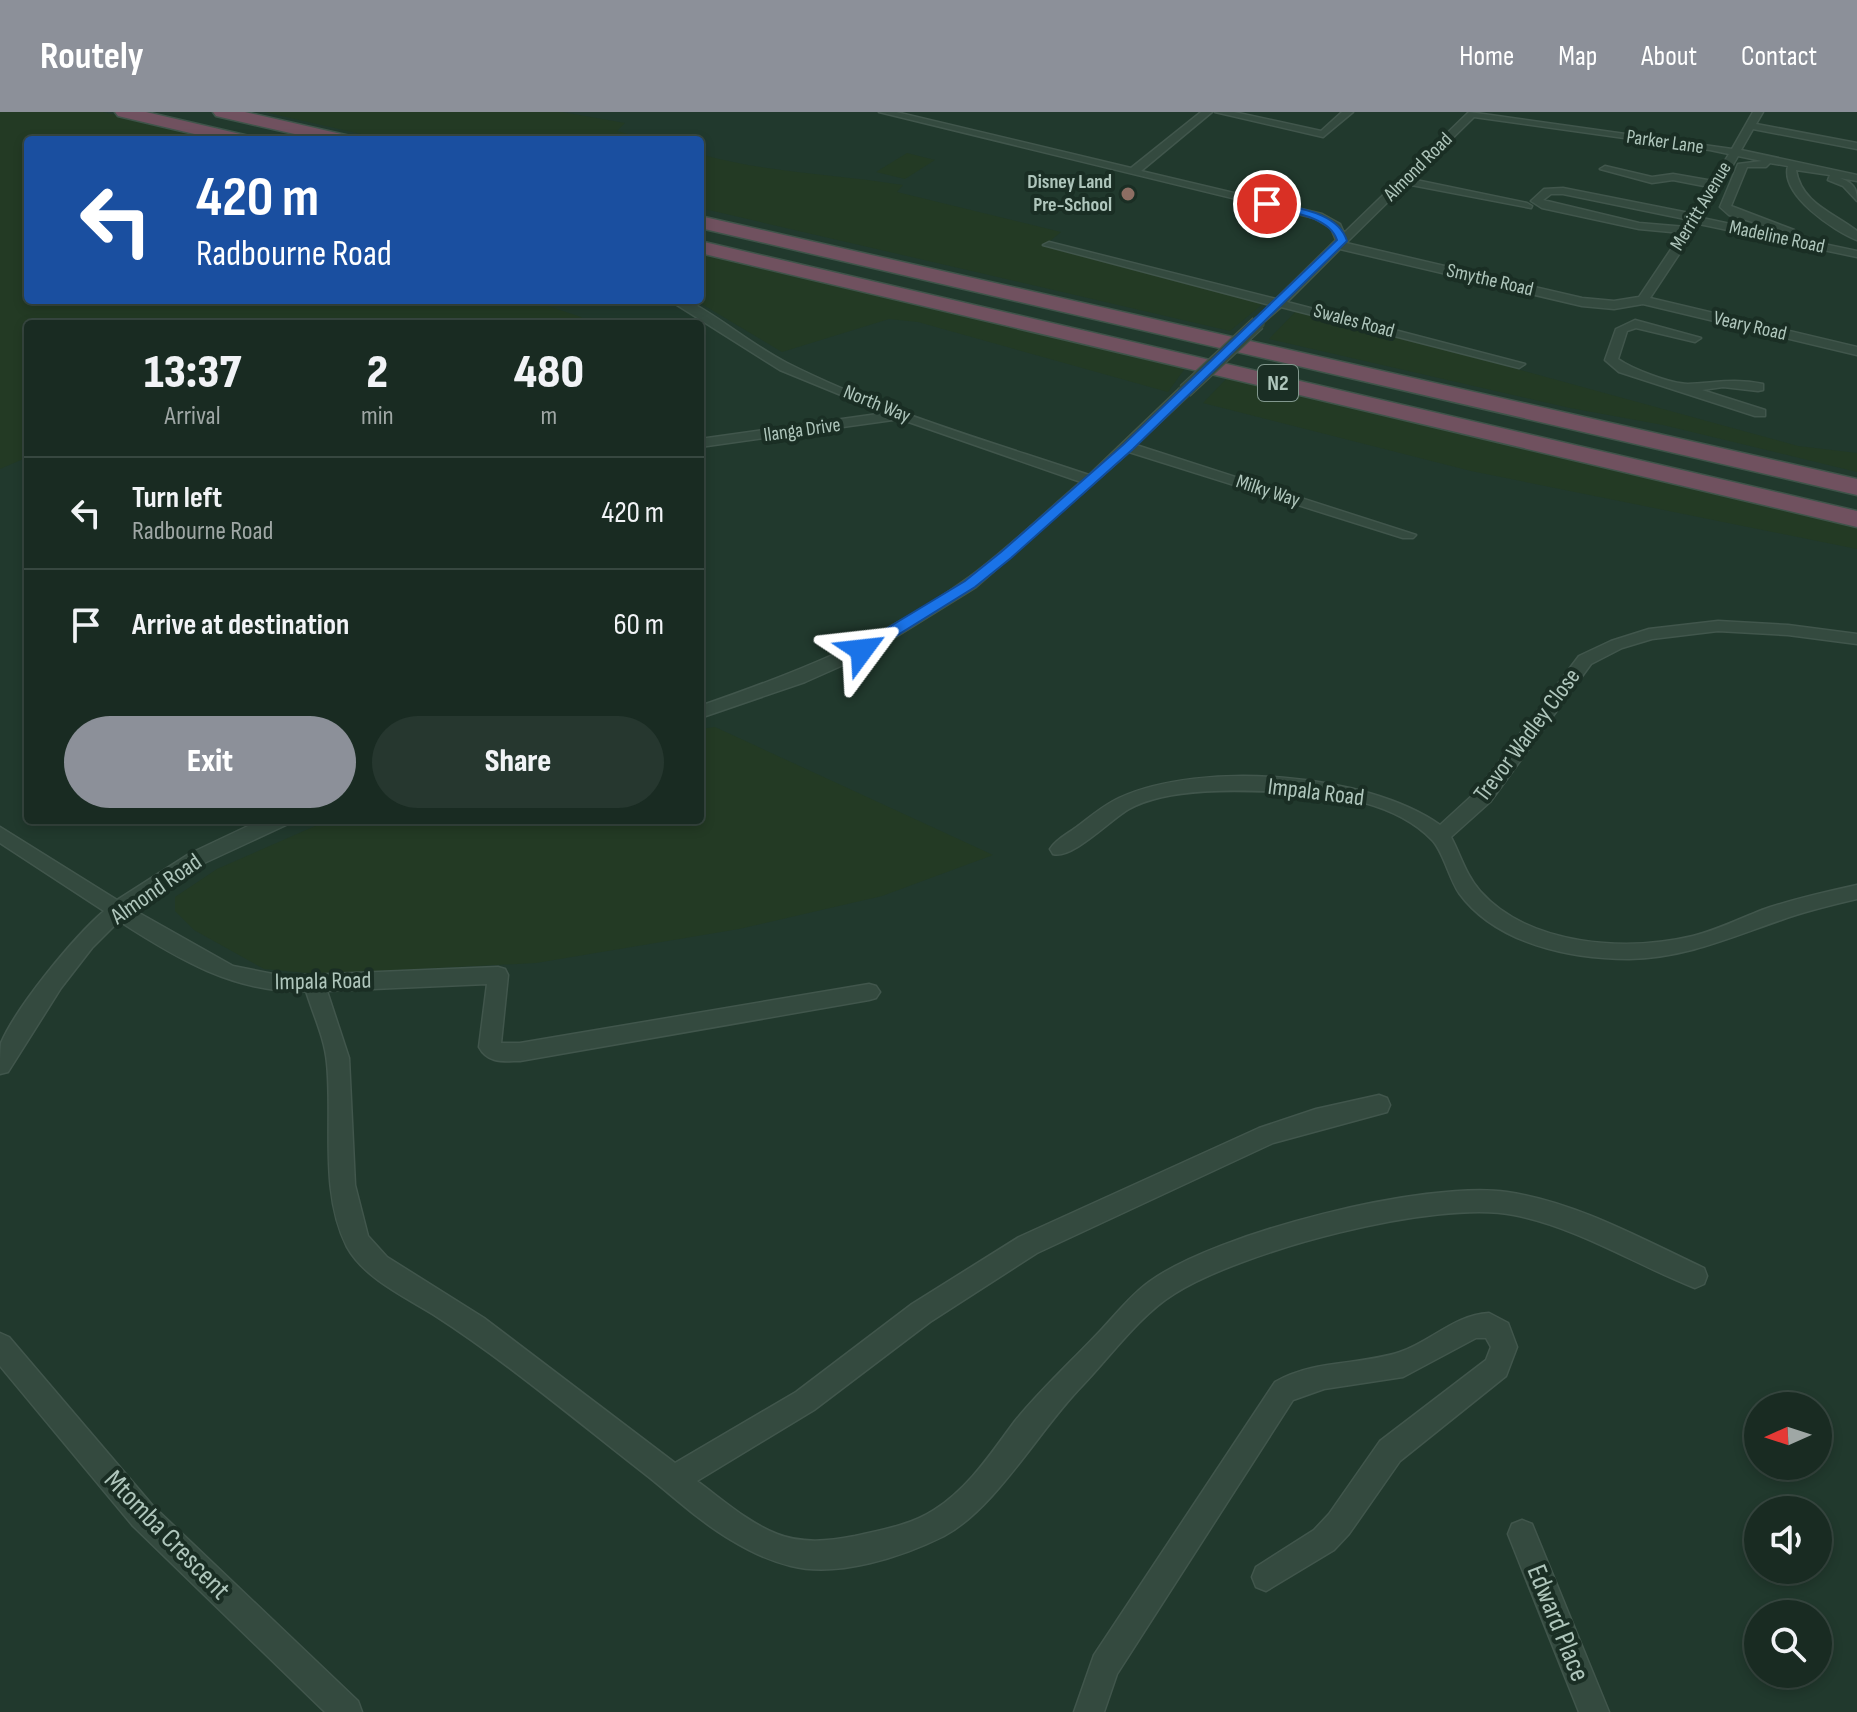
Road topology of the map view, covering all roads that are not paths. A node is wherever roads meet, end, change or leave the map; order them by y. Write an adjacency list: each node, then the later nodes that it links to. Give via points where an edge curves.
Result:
1 (124, 112): 12 (highway)
2 (222, 112): 13 (highway)
3 (884, 112): 10 (street, Almond Road)
4 (1207, 112): 18 (street)
5 (1220, 112): 6 (street, via 1323,134)
6 (1348, 112)
7 (1758, 112): 11 (street, Merritt Avenue)
8 (1473, 113): 15 (street, Parker Lane); 20 (street, Almond Road)
9 (951, 119): 10 (street)
10 (940, 126): 18 (street, Almond Road)
11 (1752, 126): 14 (street); 15 (street, Merritt Avenue)
12 (226, 136)
13 (327, 136)
14 (1857, 146)
15 (1734, 152): 16 (street, Parker Lane); 21 (street, Merritt Avenue)
16 (1794, 167): 19 (street, Parker Lane); 22 (street, via 1843,182); 29 (street, via 1746,163 1725,204 1733,213); 30 (street, via 1794,184 1806,202)
17 (1605, 169): 21 (street, via 1652,180 1674,173)
18 (1133, 172): 24 (street, Almond Road)
19 (1857, 178)
20 (1405, 181): 23 (street); 26 (street, Almond Road)
21 (1715, 185): 25 (street, Merritt Avenue)
22 (1857, 198)
23 (1527, 206)
24 (1318, 216): 26 (street, Almond Road); 31 (street, via 1336,226)
25 (1697, 219): 28 (street, Merritt Avenue); 28 (street, Madeline Road, via 1574,192 1548,191 1536,201 1628,224); 34 (street, Madeline Road)
26 (1362, 222): 31 (street, Almond Road)
27 (704, 223): 50 (highway, N2)
28 (1687, 230): 35 (street, Merritt Avenue)
29 (1790, 232)
30 (1857, 237)
31 (1341, 243): 36 (street, Almond Road); 38 (street, Smythe Road, via 1582,302)
32 (1049, 245): 36 (street, Swales Road)
33 (704, 248): 51 (highway, N2)
34 (1857, 254)
35 (1643, 300): 38 (street, Smythe Road); 41 (street, Veary Road)
36 (1278, 301): 42 (street, Swales Road); 48 (street, Almond Road, bridge)
37 (682, 304): 46 (street, North Way, via 784,366)
38 (1626, 304): 39 (street)
39 (1635, 324): 40 (street); 44 (street, via 1622,329 1610,356 1613,363)
40 (1695, 338)
41 (1857, 351)
42 (1519, 364)
43 (1758, 387): 44 (street, via 1723,383)
44 (1684, 389): 45 (street)
45 (1760, 413)
46 (903, 415): 47 (street, Ilanga Drive); 49 (street, North Way)
47 (704, 442)
48 (1128, 447): 49 (street, Almond Road); 52 (street, Milky Way)
49 (1091, 481): 55 (street, Almond Road, via 970,584 910,622 828,666)
50 (1857, 487)
51 (1857, 519)
52 (1408, 535)
53 (1857, 639): 59 (street, Trevor Wadley Close, via 1718,625 1675,628 1607,646 1585,660 1483,797)
54 (704, 700): 55 (street)
55 (720, 706): 56 (street, Almond Road)
56 (704, 711)
57 (270, 824): 62 (street, Almond Road, via 168,875)
58 (0, 834): 62 (street, Impala Road)
59 (1440, 836): 60 (street, Impala Road, via 1419,819 1369,797 1232,784 1131,800); 61 (street, Impala Road, via 1471,897 1493,915 1529,933 1608,950 1686,946 1779,912)
60 (1060, 849)
61 (1857, 892)
62 (117, 911): 63 (street, Impala Road, via 228,973 265,983); 65 (street, Almond Road, via 74,957)
63 (314, 983): 64 (street, Impala Road, via 498,975 490,1047 507,1053); 69 (street, via 338,1058 343,1185 358,1243 378,1265 475,1327)
64 (869, 992)
65 (0, 1065)
66 (1379, 1105): 69 (street, via 1267,1135 1028,1245 921,1313 805,1401)
67 (1695, 1276): 69 (street, via 1542,1210 1462,1200 1429,1204 1270,1239 1167,1284 1039,1413 974,1494 947,1518 918,1533 849,1552 809,1556 778,1551 738,1529)
68 (0, 1346): 72 (street, Mtomba Crescent, via 143,1516)
69 (674, 1479)
70 (1522, 1534): 74 (street, Edward Place)
71 (1266, 1577): 73 (street, via 1324,1540 1390,1451 1495,1369 1503,1353 1496,1330 1474,1324 1403,1364 1305,1379 1284,1391 1105,1666)
72 (347, 1712)
73 (1089, 1712)
74 (1594, 1712)

